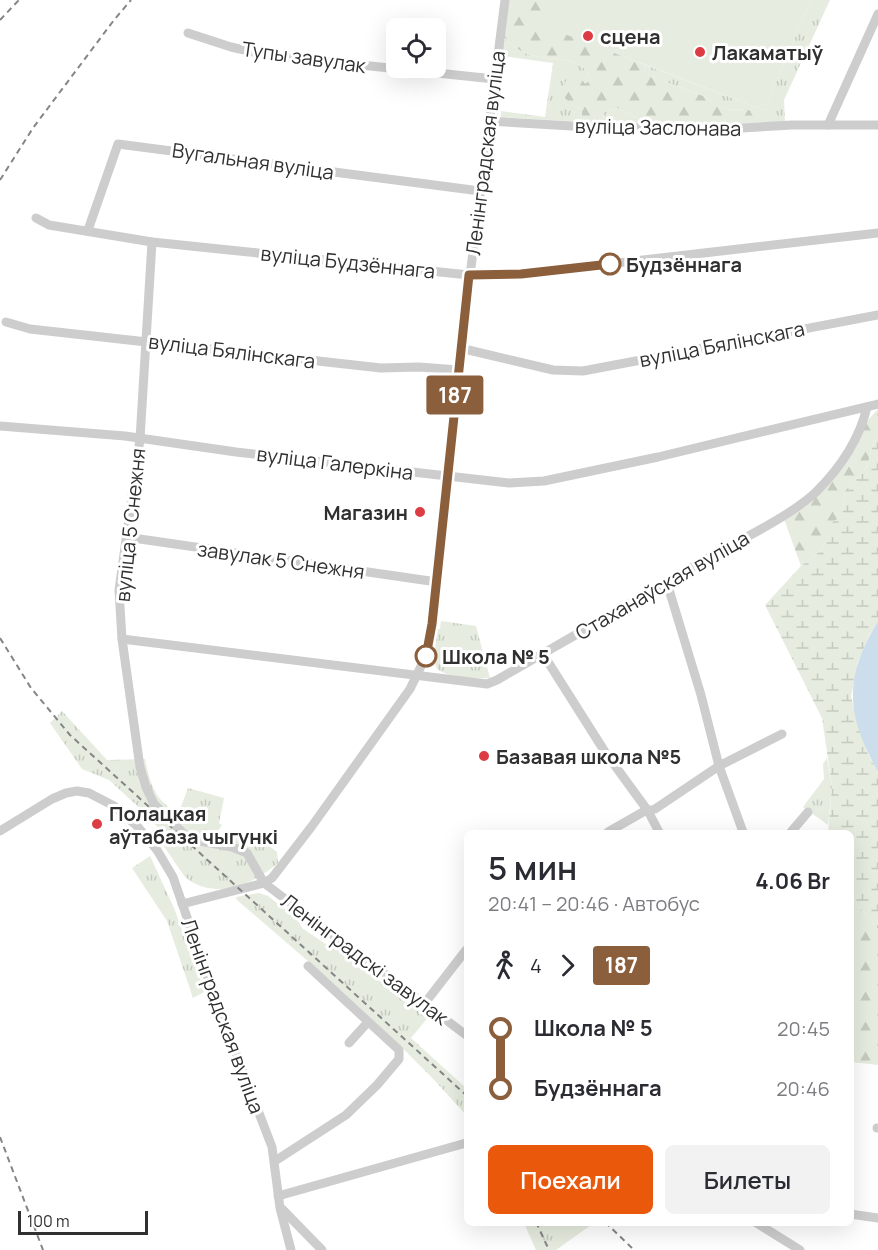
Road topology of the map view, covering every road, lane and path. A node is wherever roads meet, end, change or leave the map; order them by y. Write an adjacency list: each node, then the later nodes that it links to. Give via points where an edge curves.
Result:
1 (505, 0): 4 (street, Ленінградская вуліца)
2 (878, 14): 6 (street)
3 (188, 33): 4 (street, Тупы завулак, via 266,55)
4 (494, 79): 5 (street, Ленінградская вуліца)
5 (489, 121): 6 (street, вуліца Заслонава, via 706,130); 8 (street, Ленінградская вуліца)
6 (828, 125): 7 (street, вуліца Заслонава)
7 (878, 125)
8 (480, 191): 10 (street, Вугальная вуліца, via 118,144); 13 (street, Ленінградская вуліца)
9 (36, 218): 10 (street, вуліца Будзённага, via 49,225)
10 (88, 230): 12 (street, вуліца Будзённага)
11 (878, 233): 13 (street, вуліца Будзённага, via 521,274)
12 (152, 242): 13 (street, вуліца Будзённага); 16 (street, вуліца 5 Снежня)
13 (469, 275): 17 (street, Ленінградская вуліца)
14 (878, 315): 17 (street, вуліца Бялінскага, via 582,372 553,370)
15 (6, 322): 16 (street, вуліца Бялінскага, via 30,329)
16 (146, 341): 18 (street, вуліца Бялінскага, via 381,368); 22 (street, вуліца 5 Снежня)
17 (460, 348): 18 (street, Ленінградская вуліца)
18 (458, 370): 23 (street, Ленінградская вуліца)
19 (878, 404): 20 (street, вуліца Галеркіна)
20 (867, 407): 23 (street, вуліца Галеркіна, via 544,482 509,483); 26 (street, Стаханаўская вуліца, via 858,436 842,464 814,493)
21 (0, 426): 22 (street, вуліца Галеркіна)
22 (140, 439): 23 (street, вуліца Галеркіна); 24 (street, вуліца 5 Снежня)
23 (447, 476): 25 (street, Ленінградская вуліца)
24 (126, 537): 25 (street, завулак 5 Снежня); 27 (street, вуліца 5 Снежня, via 119,590)
25 (437, 582): 29 (street, Ленінградская вуліца, via 426,656)
26 (667, 583): 28 (street, Стаханаўская вуліца); 31 (street)
27 (122, 639): 29 (street, Стаханаўская вуліца); 39 (street, вуліца 5 Снежня, via 140,767 154,804 189,839 247,853)
28 (543, 654): 29 (street, Стаханаўская вуліца, via 487,684); 32 (street)
29 (418, 675): 39 (street, Ленінградская вуліца, via 312,826 279,870)
30 (782, 735): 31 (street)
31 (719, 766): 32 (street); 36 (street)
32 (648, 811): 34 (street); 35 (street)
33 (807, 812): 37 (street)
34 (612, 830)
35 (658, 830)
36 (742, 830)
37 (793, 830)
38 (0, 831): 40 (street, via 66,793 96,796 114,806 157,850 173,877)
39 (264, 883): 40 (street, Ленінградская вуліца); 43 (street, Ленінградскі завулак)
40 (182, 904): 48 (street, Ленінградская вуліца)
41 (464, 953): 43 (street)
42 (308, 966): 44 (street)
43 (425, 1003): 45 (street, Ленінградскі завулак)
44 (368, 1022): 46 (street); 48 (street, via 399,1050 399,1059 346,1115)
45 (464, 1033)
46 (349, 1043)
47 (464, 1144): 49 (street)
48 (274, 1161): 49 (street, Ленінградская вуліца)
49 (278, 1196): 50 (street, Ленінградская вуліца)
50 (280, 1208): 54 (street, Ленінградская вуліца); 55 (street)
51 (854, 1215): 52 (street)
52 (878, 1218)
53 (761, 1226): 56 (street)
54 (291, 1250)
55 (322, 1250)
56 (800, 1250)

